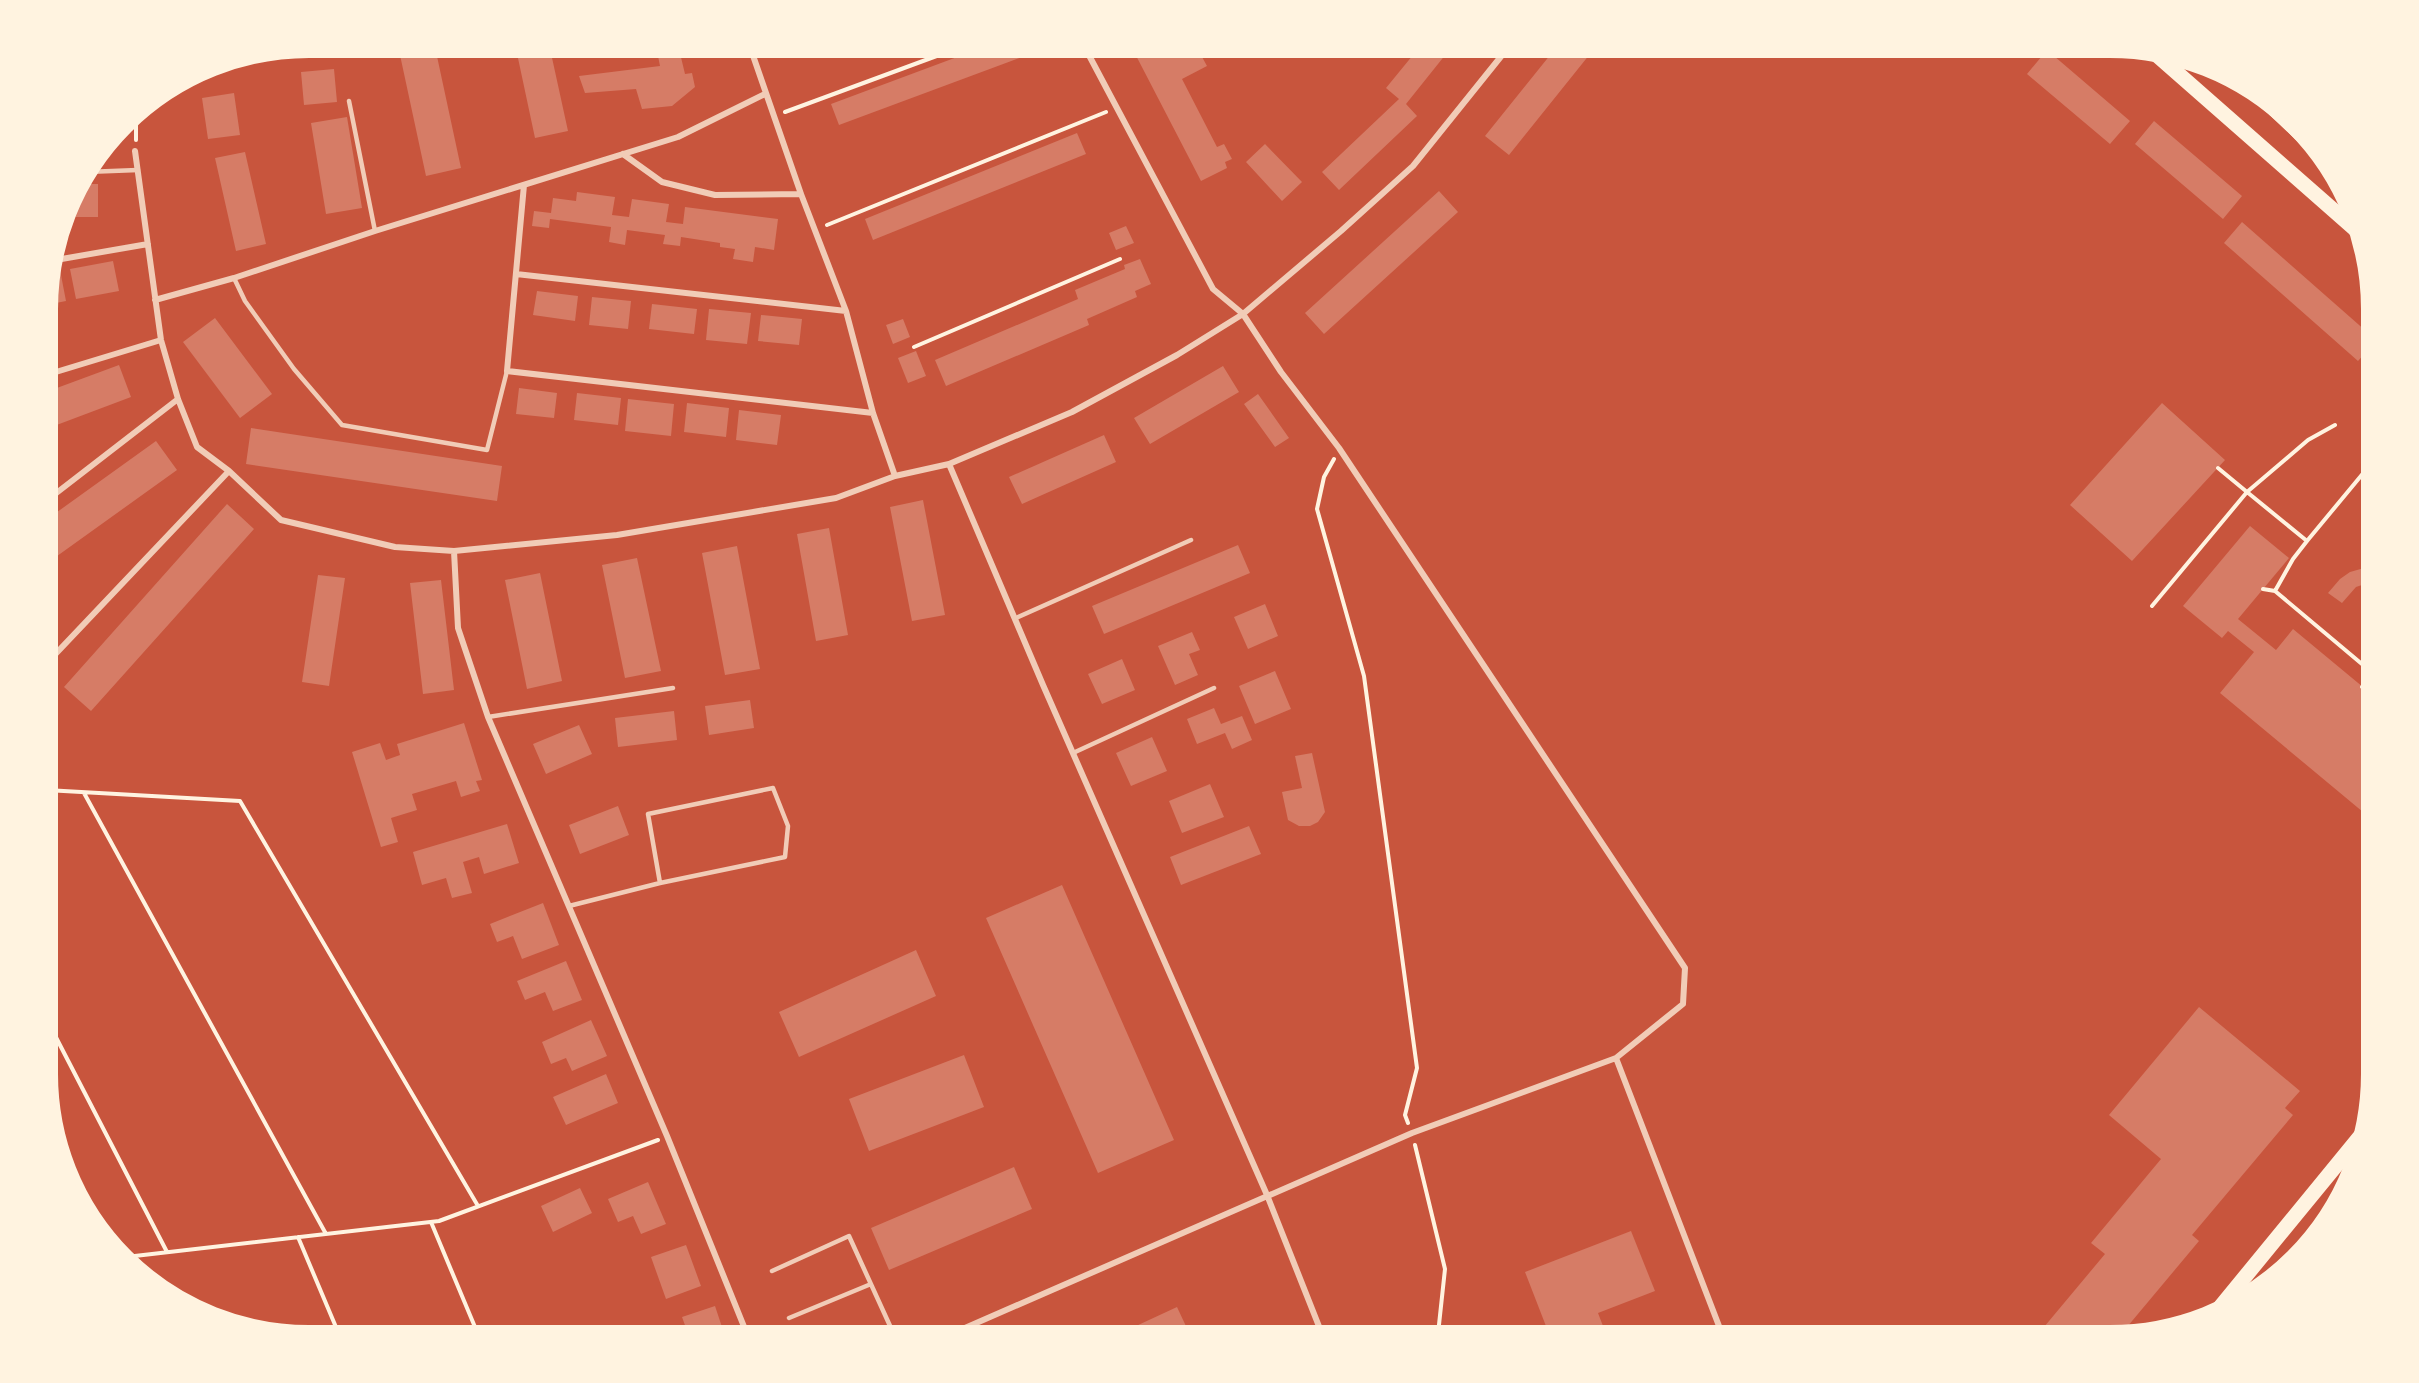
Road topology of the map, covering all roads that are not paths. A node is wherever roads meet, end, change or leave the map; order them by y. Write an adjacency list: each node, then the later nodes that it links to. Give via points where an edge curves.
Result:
1 (752, 54): 5 (street)
2 (1088, 54): 21 (street, via 1213,289)
3 (1503, 54): 21 (street, via 1413,166)
4 (2163, 60): 13 (main road)
5 (765, 94): 8 (street, via 678,137); 12 (street)
6 (349, 101): 14 (lane)
7 (135, 152): 9 (street)
8 (623, 154): 11 (street); 12 (street, via 662,182 716,195)
9 (138, 170): 10 (lane); 15 (street)
10 (94, 172)
11 (524, 185): 14 (street); 17 (street)
12 (801, 194): 20 (street)
13 (2347, 215)
14 (375, 231): 18 (street)
15 (148, 244): 16 (street); 19 (street)
16 (59, 259)
17 (516, 274): 20 (street); 23 (street)
18 (234, 278): 19 (street); 23 (lane, via 245,301 294,369 342,425 487,450)
19 (154, 300): 22 (street)
20 (846, 311): 26 (street)
21 (1243, 314): 27 (street, via 1177,356 1072,412); 41 (street, via 1339,448 1685,968 1683,1004)
22 (161, 340): 24 (street); 25 (street)
23 (507, 371): 26 (street)
24 (54, 373)
25 (178, 399): 28 (street, via 197,447); 30 (street)
26 (873, 413): 29 (street)
27 (949, 464): 29 (street); 33 (street)
28 (229, 471): 32 (street, via 281,520 395,547); 34 (street)
29 (895, 476): 32 (street, via 836,498 617,535)
30 (54, 495)
31 (1191, 540): 33 (lane)
32 (454, 551): 37 (street, via 458,628)
33 (1016, 618): 38 (street)
34 (54, 656)
35 (674, 688): 37 (lane)
36 (1214, 688): 38 (lane)
37 (488, 717): 40 (street)
38 (1073, 753): 43 (street)
39 (660, 883): 39 (lane, via 785,857 788,826 773,788 648,814); 40 (lane)
40 (569, 906): 48 (street, via 668,1136)
41 (1616, 1058): 43 (street, via 1412,1133); 52 (street)
42 (2355, 1142): 46 (main road)
43 (1267, 1195): 50 (street); 51 (street)
44 (772, 1271): 45 (lane, via 849,1236)
45 (871, 1284): 47 (lane); 49 (lane)
46 (2224, 1303)
47 (789, 1318)
48 (745, 1329)
49 (891, 1329)
50 (963, 1329)
51 (1320, 1329)
52 (1720, 1329)

